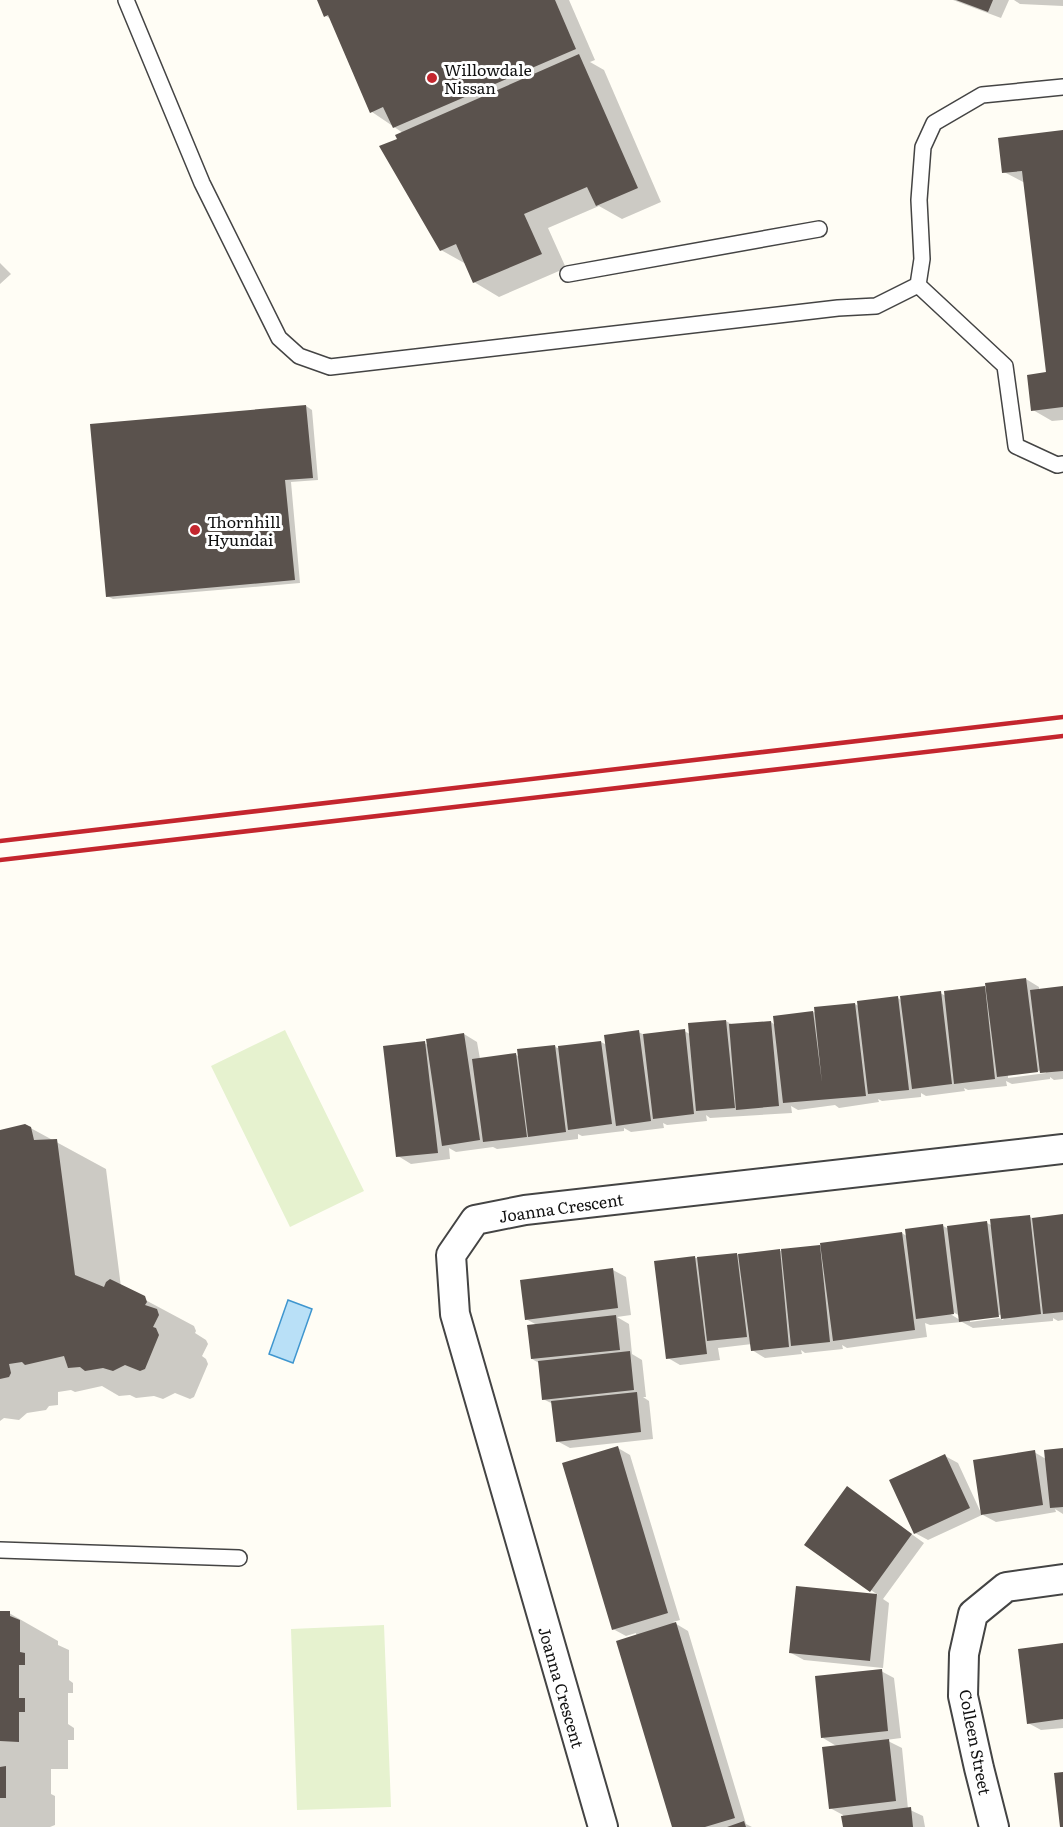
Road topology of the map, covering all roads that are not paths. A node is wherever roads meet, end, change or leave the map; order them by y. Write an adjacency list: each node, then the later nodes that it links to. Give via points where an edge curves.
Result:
1 (126, 0): 5 (lane, via 202,183 279,338 299,356 330,367 876,306)
2 (1063, 87): 5 (lane, via 982,95 934,123 923,147 919,200 922,260)
3 (819, 229): 4 (lane)
4 (568, 274)
5 (918, 285): 6 (lane, via 1005,366 1016,446 1057,465)
6 (1063, 464)
7 (1063, 1149): 11 (street, Joanna Crescent, via 525,1210 476,1220 451,1255 455,1314)
8 (0, 1550): 9 (lane)
9 (239, 1558)
10 (1063, 1579): 12 (street, Colleen Street, via 1006,1587 973,1614 964,1653 963,1696)
11 (603, 1827)
12 (994, 1827)

